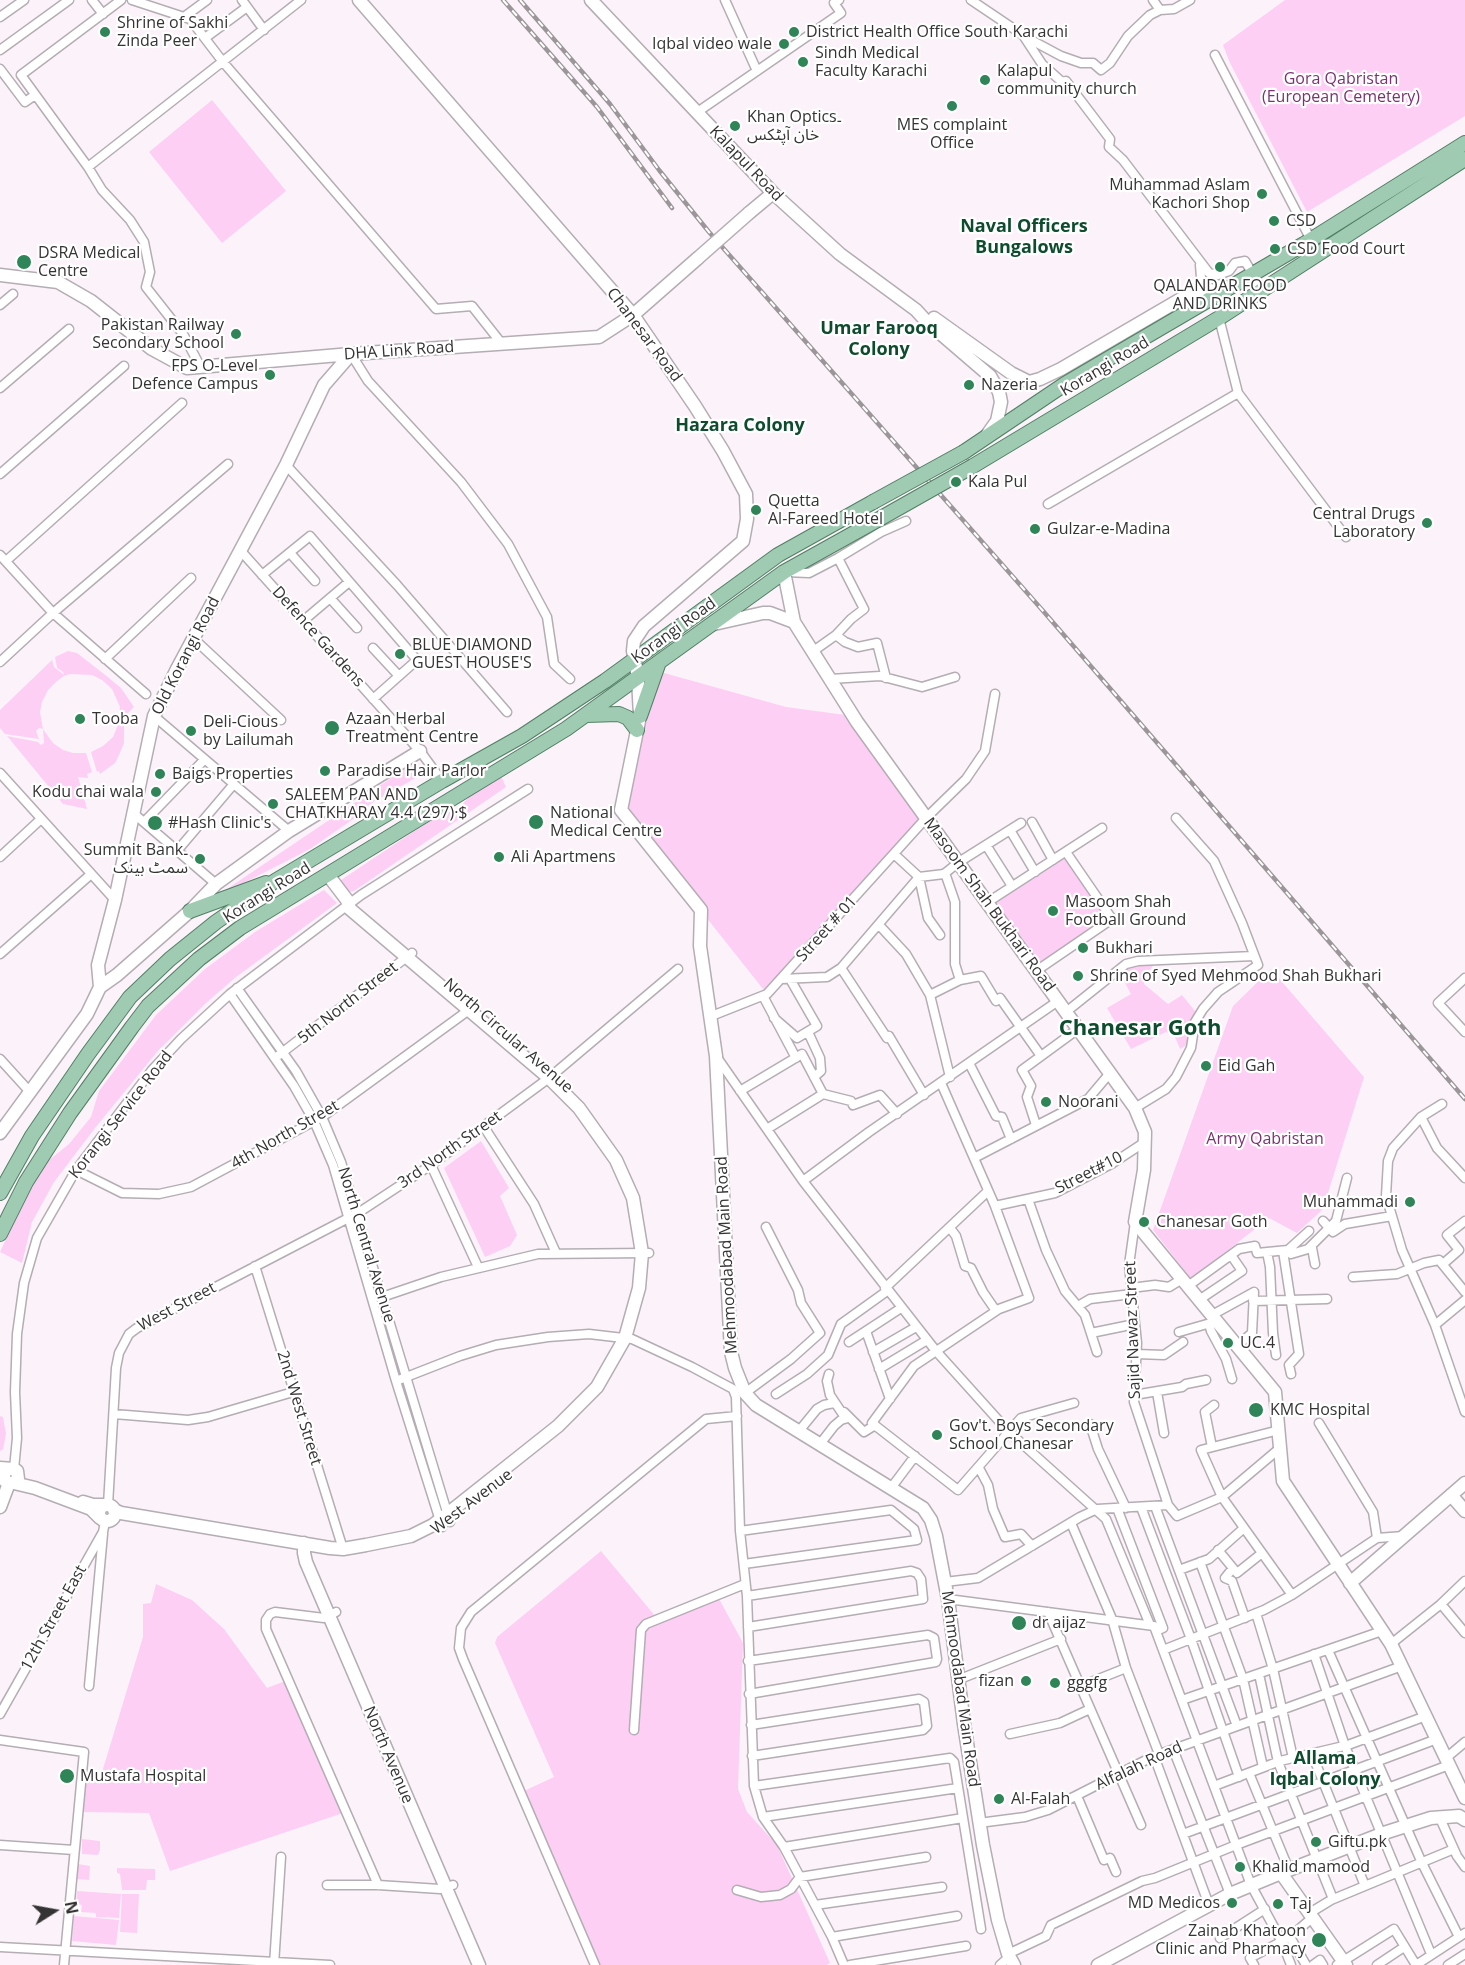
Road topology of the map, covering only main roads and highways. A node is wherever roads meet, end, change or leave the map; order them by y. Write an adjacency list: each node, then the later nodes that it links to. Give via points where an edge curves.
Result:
1 (1465, 143): 5 (main road, Korangi Road, bridge, via 1311,240 1065,384 964,452 778,555 522,736)
2 (1465, 159): 3 (main road, Korangi Road, bridge, via 1224,314 973,466 784,572)
3 (659, 662): 4 (main road, Korangi Road); 4 (main road, via 639,723 619,714)
4 (583, 716): 8 (main road, Korangi Road, via 240,928 199,959 148,1006 71,1112 26,1182)
5 (275, 881): 6 (main road); 7 (main road, Korangi Road, via 188,944 130,997 54,1102)
6 (190, 911)
7 (0, 1193)
8 (0, 1234)

